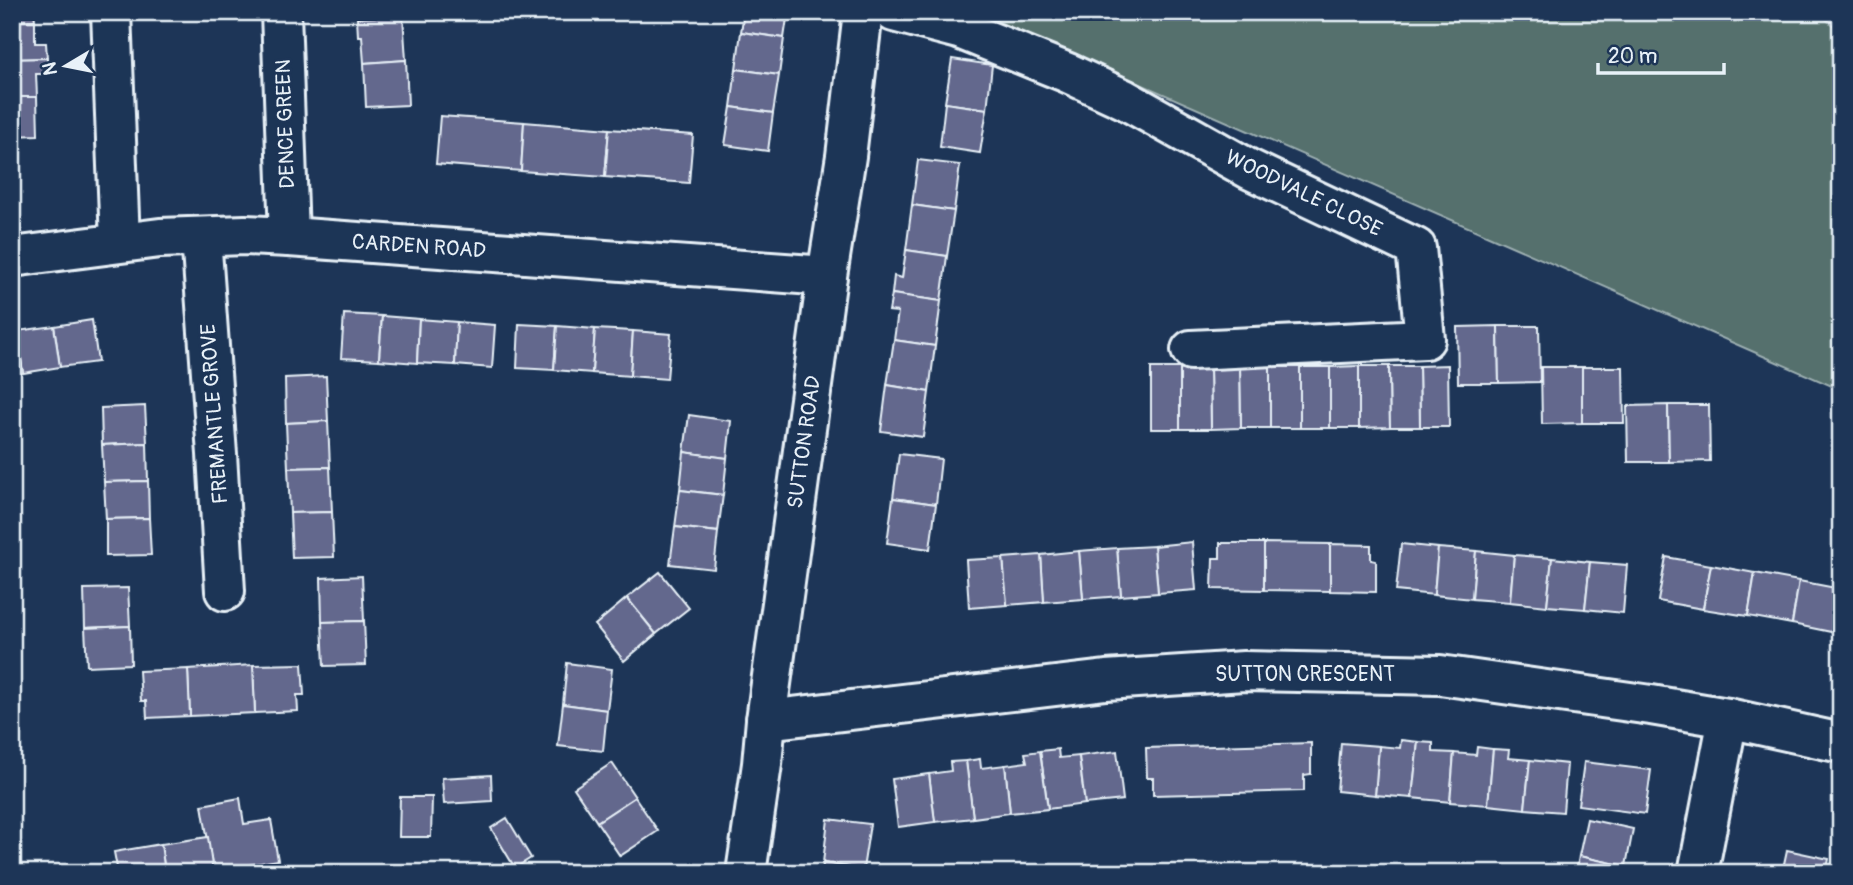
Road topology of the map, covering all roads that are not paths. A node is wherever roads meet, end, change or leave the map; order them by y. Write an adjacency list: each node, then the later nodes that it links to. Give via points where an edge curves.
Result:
1 (111, 12): 7 (street)
2 (281, 12): 6 (street, DENCE GREEN)
3 (863, 12): 9 (street, SUTTON ROAD)
4 (894, 12): 10 (street, WOODVALE CLOSE, via 959,29 1068,73 1249,169 1416,248 1424,339)
5 (201, 237): 6 (street, CARDEN ROAD); 7 (street, CARDEN ROAD); 11 (street, FREMANTLE GROVE)
6 (289, 237): 9 (street, CARDEN ROAD)
7 (120, 242): 8 (street, CARDEN ROAD)
8 (12, 257)
9 (827, 276): 13 (street, SUTTON ROAD)
10 (1191, 350)
11 (225, 591)
12 (1728, 718): 13 (street, SUTTON CRESCENT, via 1440,675 1244,671 1106,680); 14 (street, SUTTON CRESCENT); 16 (street)
13 (766, 720): 15 (street, SUTTON ROAD)
14 (1841, 743)
15 (746, 873)
16 (1698, 873)

